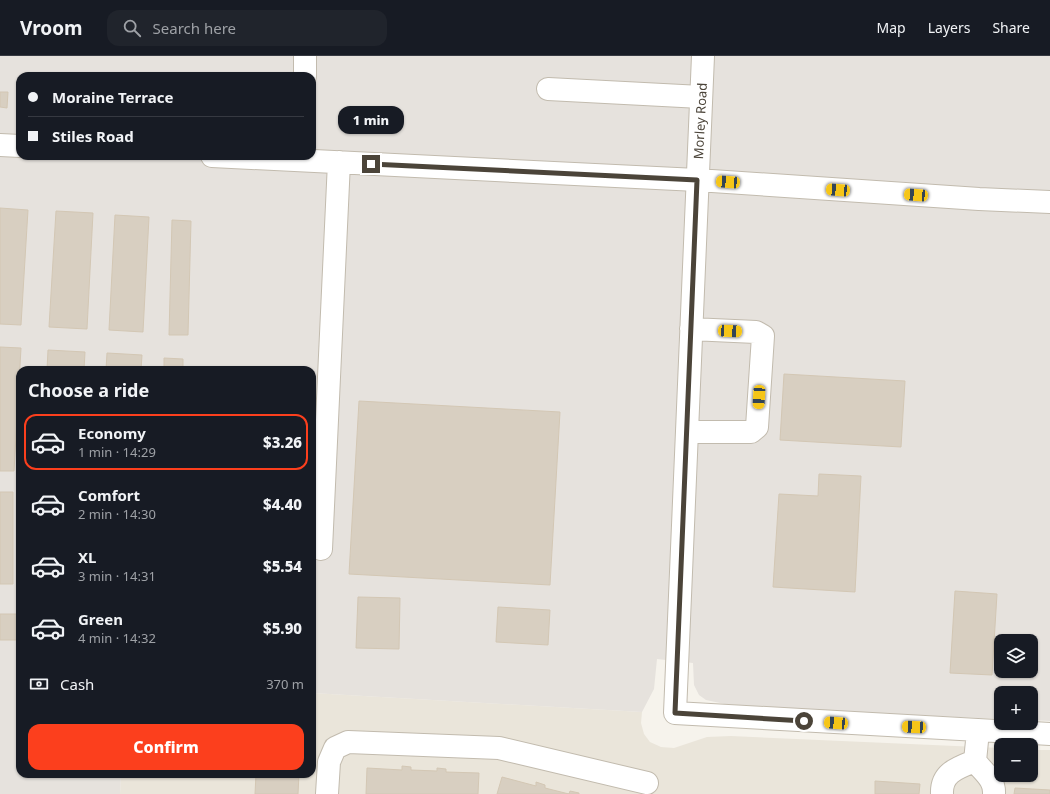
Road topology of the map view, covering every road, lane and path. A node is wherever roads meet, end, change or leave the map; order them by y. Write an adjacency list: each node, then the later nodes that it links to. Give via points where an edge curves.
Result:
1 (305, 56): 3 (street)
2 (703, 56): 5 (street, Morley Road)
3 (305, 72)
4 (548, 89): 5 (street)
5 (701, 97): 10 (street, Morley Road)
6 (0, 145): 7 (street)
7 (16, 146)
8 (316, 159): 9 (street)
9 (340, 162): 10 (street); 14 (street)
10 (697, 180): 11 (street); 12 (street, Morley Road)
11 (1050, 202)
12 (691, 329): 13 (street, Morley Road); 13 (street, via 756,332 763,336 757,427 750,432)
13 (687, 432): 15 (street, Morley Road, via 675,713)
14 (321, 549)
15 (978, 731): 16 (street); 17 (street)
16 (1050, 734)
17 (975, 761): 20 (street, via 952,771 942,784); 21 (street, via 989,776)
18 (647, 784): 19 (street, via 499,748 348,742 334,748 329,762)
19 (328, 794)
20 (942, 794)
21 (994, 794)

